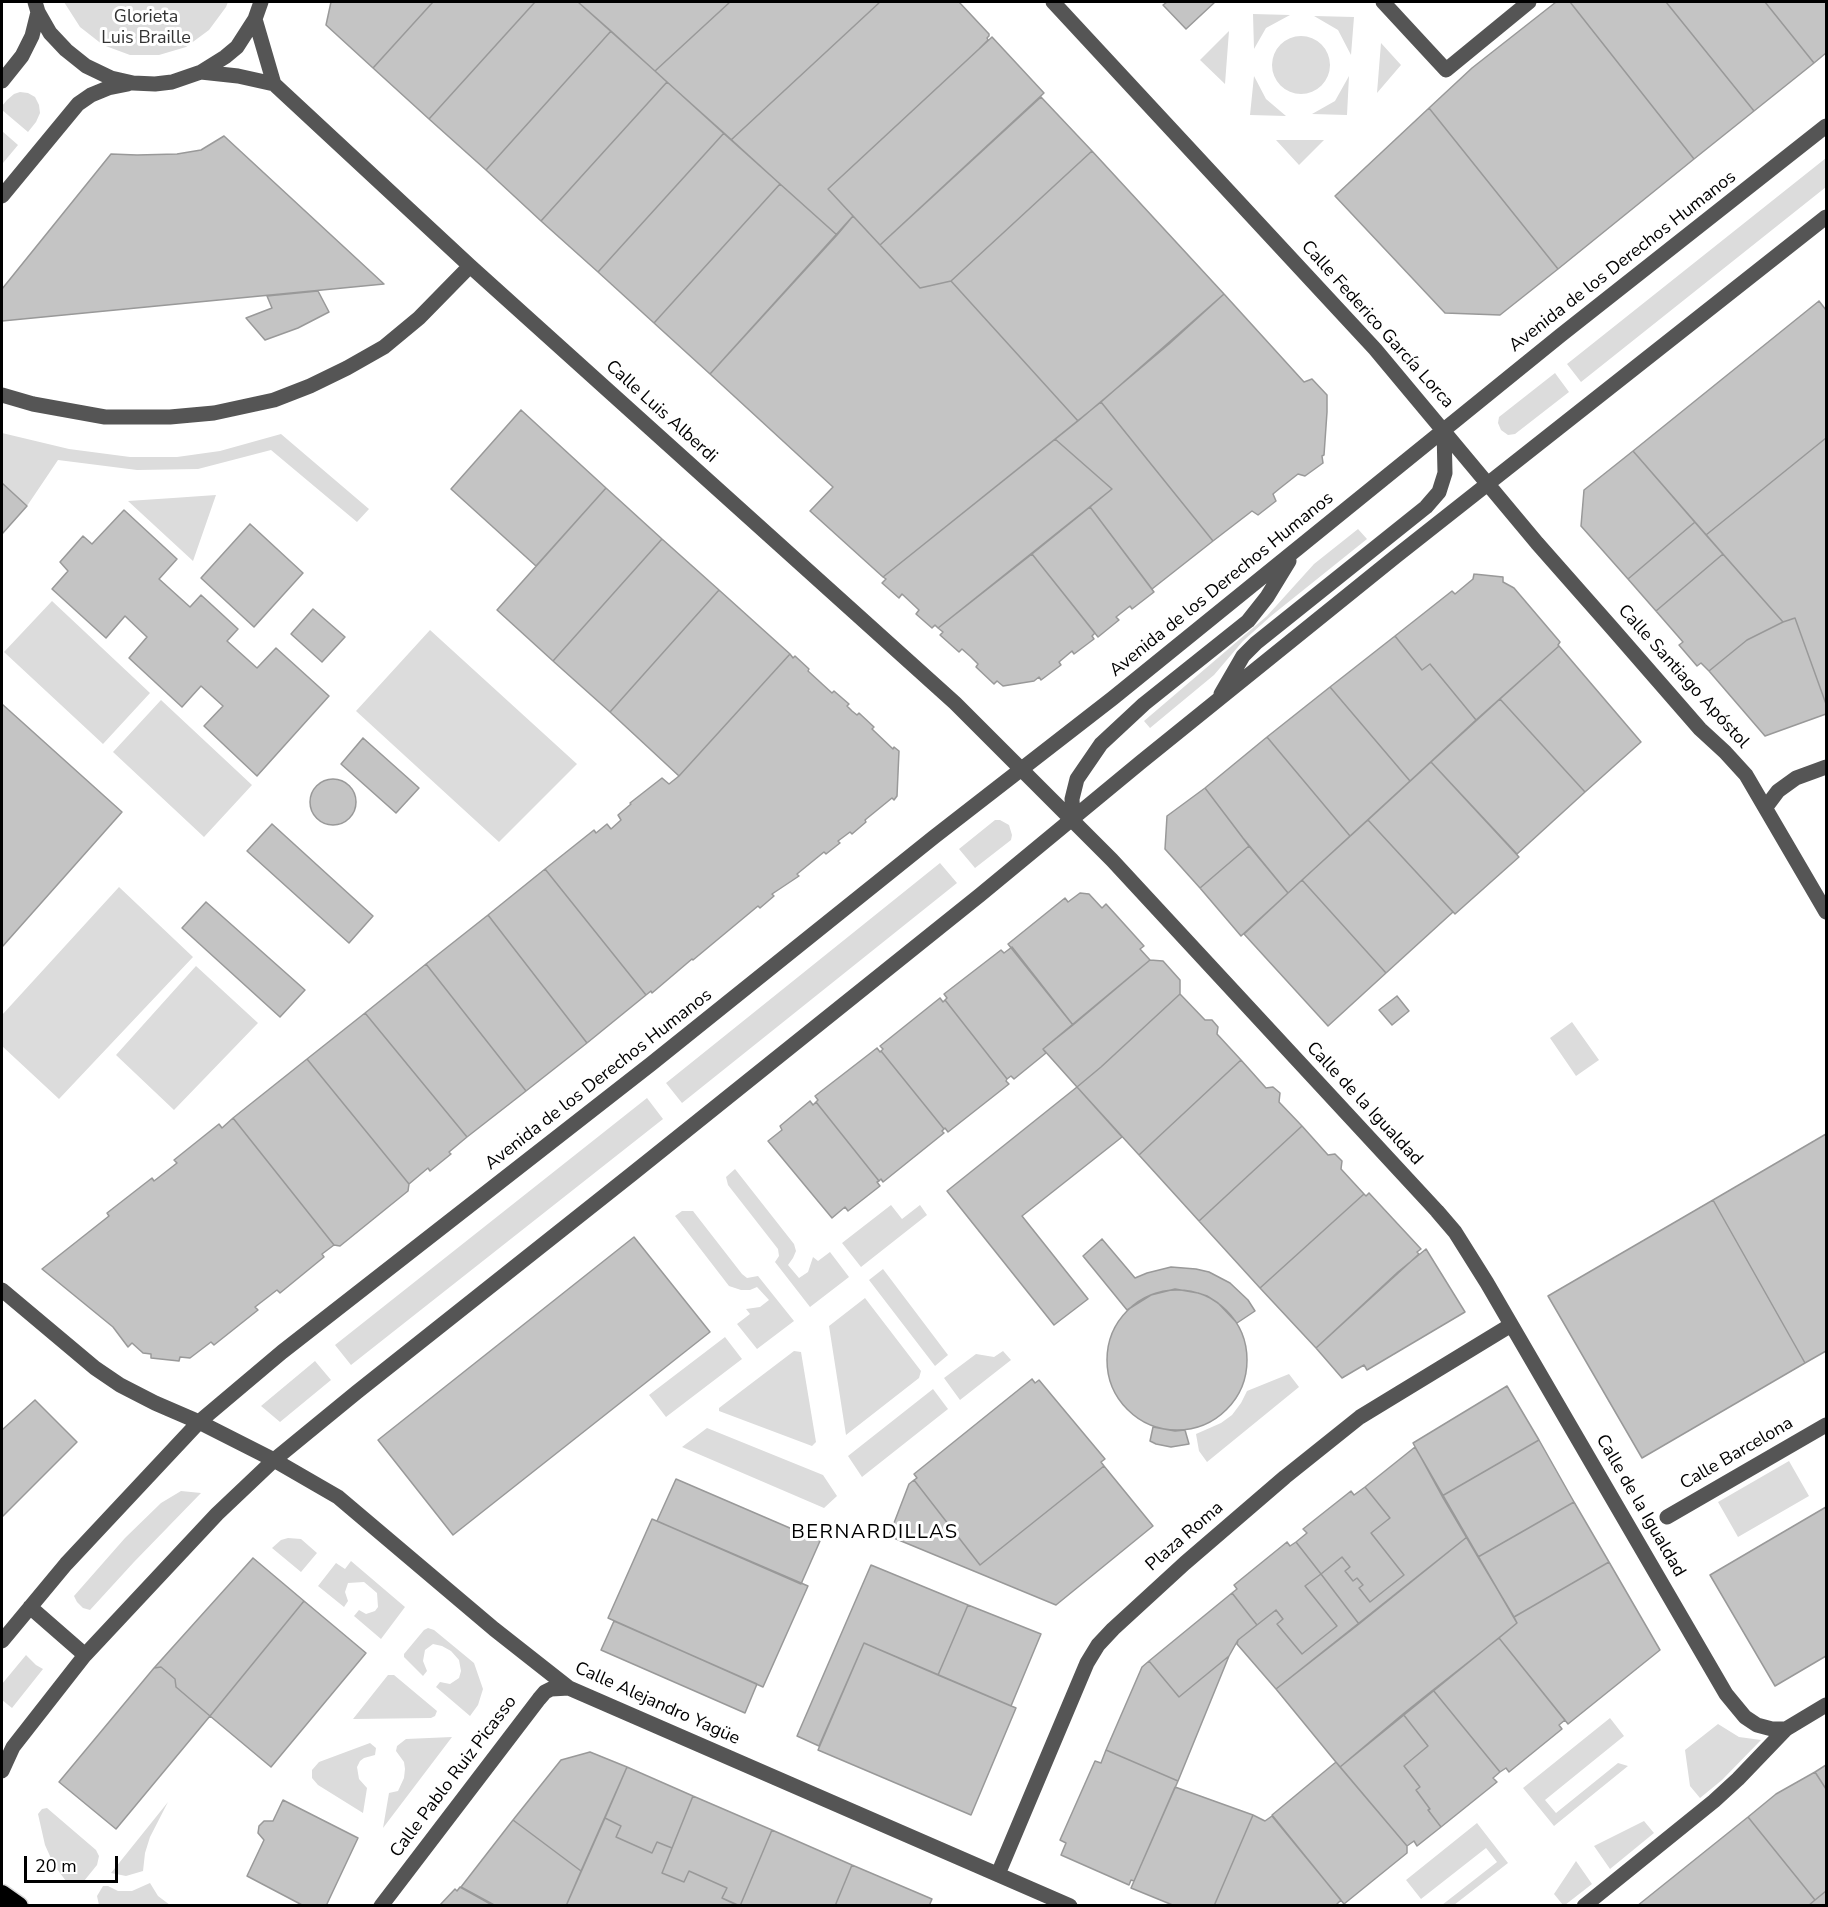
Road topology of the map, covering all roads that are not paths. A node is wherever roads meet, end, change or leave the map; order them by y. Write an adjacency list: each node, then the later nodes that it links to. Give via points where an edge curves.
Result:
1 (261, 2): 6 (street)
2 (1053, 2): 16 (street, Calle Federico García Lorca, via 1375,349)
3 (1383, 2): 4 (street, via 1446,70)
4 (1529, 2)
5 (36, 7): 8 (street, via 32,36); 9 (street, via 50,33 86,66)
6 (255, 19): 7 (street, via 237,47); 10 (street)
7 (201, 72): 9 (street, via 172,82); 10 (street)
8 (2, 81)
9 (133, 83): 12 (street, via 108,88 78,104)
10 (274, 84): 14 (street, Calle Luis Alberdi)
11 (1827, 126): 16 (street, Avenida de los Derechos Humanos)
12 (2, 196)
13 (1827, 217): 17 (street)
14 (470, 266): 15 (street, via 384,347 310,386 273,400 214,413 105,417); 21 (street, Calle Luis Alberdi, via 956,703)
15 (2, 396)
16 (1444, 430): 17 (street); 18 (street, Avenida de los Derechos Humanos); 19 (street, Calle Federico García Lorca, via 1445,473 1439,492 1426,507 1256,643 1243,656)
17 (1489, 484): 19 (street); 22 (street, Calle Santiago Apóstol, via 1700,729 1746,775)
18 (1294, 552): 21 (street, Avenida de los Derechos Humanos); 23 (street, via 1248,621 1144,704 1101,744 1077,779 1072,799)
19 (1218, 700): 23 (street)
20 (1827, 767): 22 (street, via 1796,778 1778,791)
21 (1022, 769): 23 (street); 27 (street, Avenida de los Derechos Humanos)
22 (1766, 807): 24 (street, Calle Santiago Apóstol)
23 (1073, 820): 26 (street, Calle de la Igualdad, via 1437,1211 1455,1232); 29 (street)
24 (1827, 912)
25 (2, 1290): 27 (street, via 120,1385)
26 (1511, 1325): 36 (street, Calle de la Igualdad, via 1730,1700 1757,1725); 38 (street, Plaza Roma, via 1360,1418 1176,1570 1098,1645)
27 (199, 1422): 29 (street); 31 (street, Avenida de los Derechos Humanos)
28 (1827, 1425): 30 (street, Calle Barcelona)
29 (274, 1460): 33 (street); 34 (street, Calle Alejandro Yagüe, via 338,1497)
30 (1667, 1517)
31 (30, 1607): 32 (street, Avenida de los Derechos Humanos); 33 (street)
32 (2, 1641)
33 (85, 1655): 37 (street, via 13,1746)
34 (569, 1688): 38 (street, Calle Alejandro Yagüe); 41 (street, Calle Pablo Ruiz Picasso, via 544,1692)
35 (1827, 1705): 36 (street)
36 (1786, 1729): 43 (street, via 1714,1801)
37 (2, 1771)
38 (998, 1874): 42 (street, Calle Alejandro Yagüe)
39 (2, 1894): 40 (highway)
40 (18, 1905)
41 (381, 1905)
42 (1070, 1905)
43 (1584, 1905)

